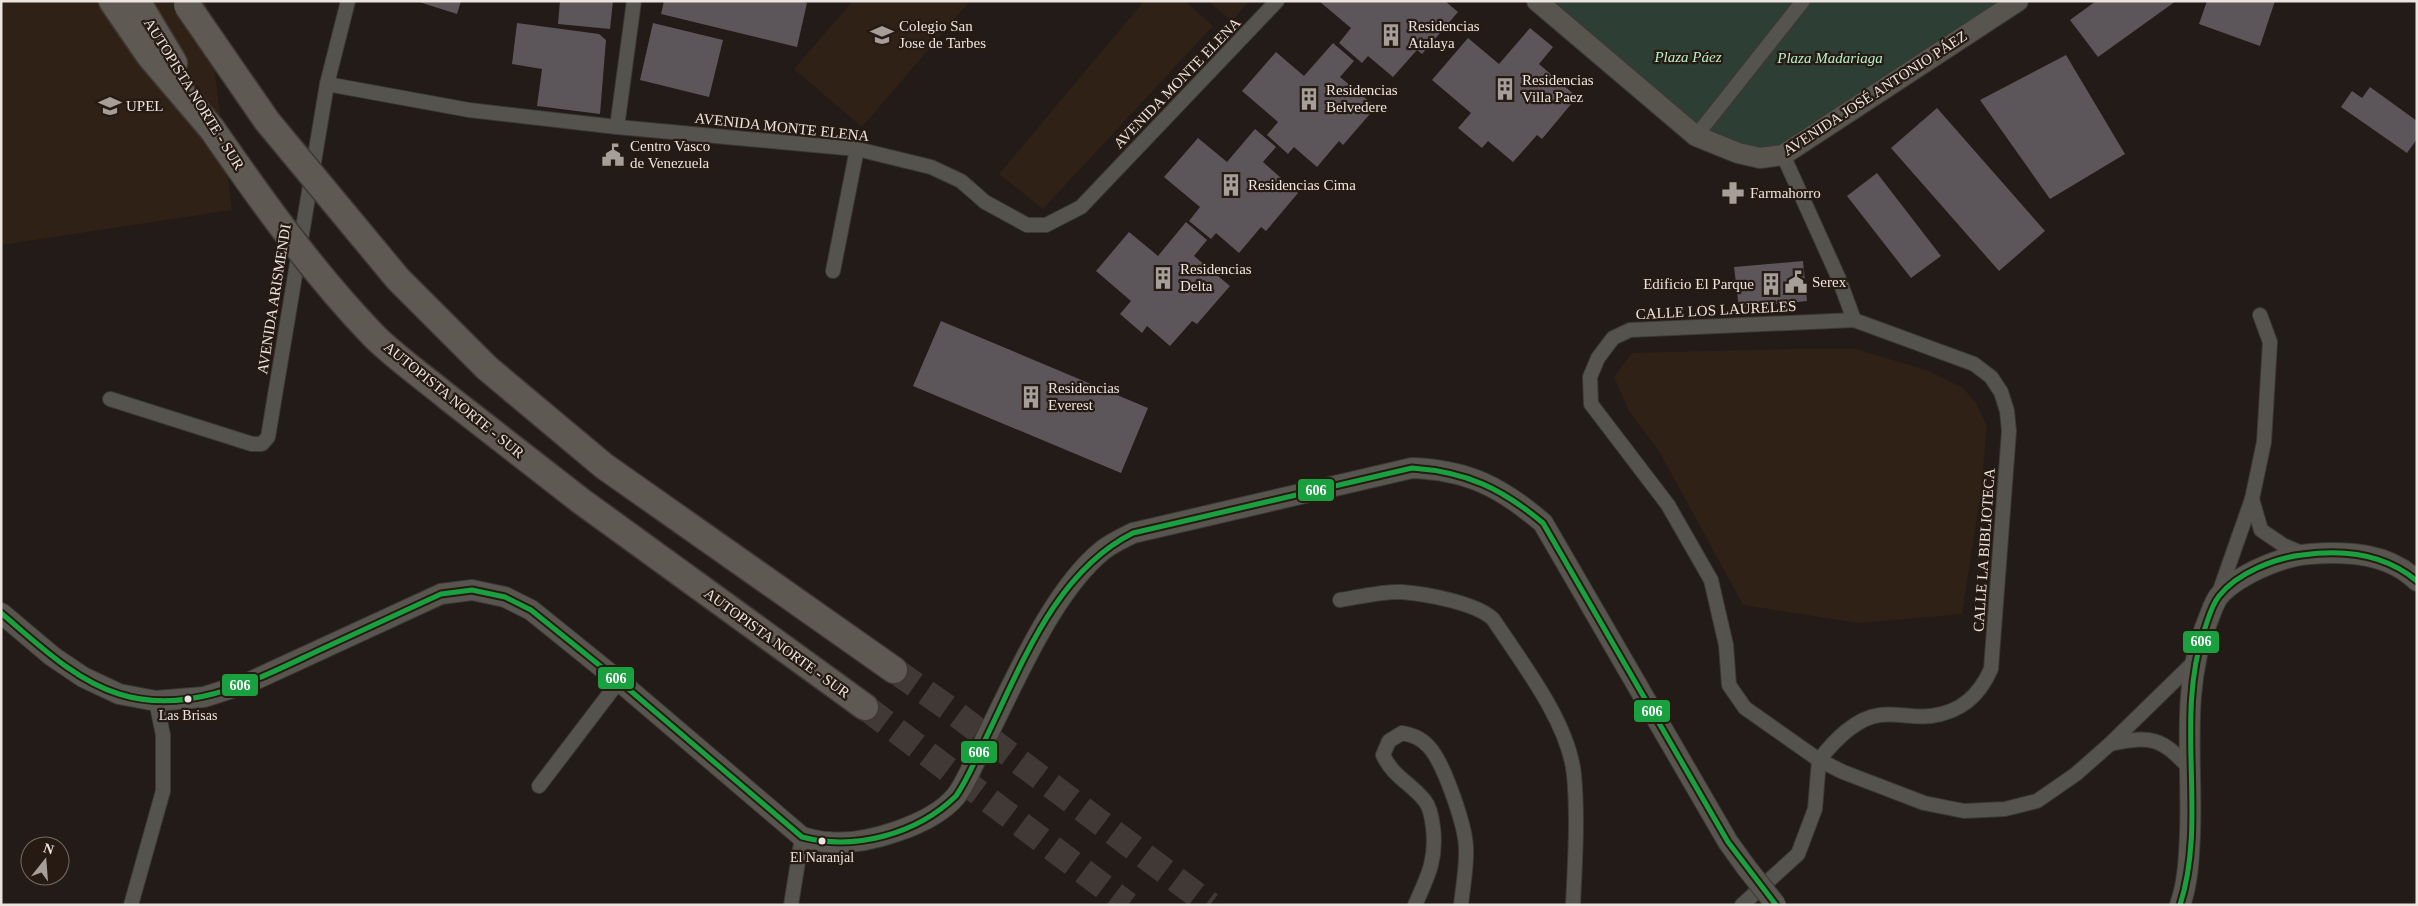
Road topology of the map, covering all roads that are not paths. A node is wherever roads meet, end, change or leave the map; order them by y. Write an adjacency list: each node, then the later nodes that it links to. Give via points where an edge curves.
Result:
1 (112, 1): 12 (highway, via 149,55)
2 (137, 1): 12 (highway, AUTOPISTA NORTE - SUR)
3 (348, 1): 10 (street, AVENIDA ARISMENDI)
4 (634, 1): 11 (street)
5 (1277, 1): 14 (street, AVENIDA MONTE ELENA, via 1081,207 1046,225 1027,225 985,202 961,182 931,167)
6 (1537, 1): 13 (street, AVENIDA JOSÉ ANTONIO PÁEZ)
7 (1802, 1): 13 (street)
8 (2018, 1): 15 (street, AVENIDA JOSÉ ANTONIO PÁEZ)
9 (187, 2): 27 (highway, bridge, via 267,121 398,279 487,368 604,466)
10 (326, 84): 11 (street, AVENIDA MONTE ELENA, via 469,110); 19 (street, AVENIDA ARISMENDI, via 268,437 262,444 252,444)
11 (617, 127): 14 (street, AVENIDA MONTE ELENA)
12 (212, 129): 30 (highway, AUTOPISTA NORTE - SUR, bridge, via 264,204 375,337 581,501)
13 (1696, 136): 15 (street, AVENIDA JOSÉ ANTONIO PÁEZ, via 1760,158)
14 (857, 149): 16 (street)
15 (1783, 155): 18 (street, via 1839,278)
16 (833, 271)
17 (2260, 315): 20 (street, via 2270,342 2264,442)
18 (1854, 320): 32 (street, CALLE LA BIBLIOTECA, via 1974,364 1991,377 2000,392 2007,411 2009,431 1991,669 1982,688 1964,705 1931,716 1879,715 1854,725); 32 (street, CALLE LOS LAURELES, via 1630,330 1613,338 1598,358 1590,377 1591,404 1668,505 1711,580 1726,645 1729,685 1745,708)
19 (110, 399)
20 (2252, 499): 21 (street, via 2261,530 2283,545); 23 (street)
21 (2305, 554): 22 (street, via 2333,552 2379,558); 23 (street, via 2263,566)
22 (2417, 581)
23 (2218, 596): 26 (street)
24 (1340, 600): 40 (street, via 1401,592 1465,604 1484,610 1494,620 1551,708 1574,773)
25 (1, 613): 29 (street, via 52,656 83,677 119,694)
26 (2195, 661): 31 (street, CALLE LOS LAURELES); 33 (street, via 2190,714)
27 (894, 670)
28 (618, 682): 29 (street, via 531,610 505,598 472,590 441,594 248,683 204,698); 34 (street); 35 (street)
29 (156, 701): 36 (street, via 163,734 163,790)
30 (865, 707)
31 (2110, 744): 32 (street, CALLE LOS LAURELES, via 2076,774 2037,801 2005,809 1964,811 1924,803); 33 (street, via 2157,741 2175,752)
32 (1819, 760): 41 (street, via 1815,809 1798,854)
33 (2190, 769): 43 (street, via 2189,858)
34 (539, 786)
35 (802, 838): 37 (street); 42 (street, bridge, via 828,842 856,841 894,832 932,816 956,795 1061,597 1080,572 1104,549 1133,533 1412,468 1439,469 1470,476 1496,488 1543,523 1728,842)
36 (131, 905)
37 (791, 905)
38 (1415, 905): 39 (street, via 1432,866 1435,846 1432,818 1426,801 1389,768 1383,755 1389,741 1402,733 1416,735 1430,747 1456,806 1466,845)
39 (1462, 905)
40 (1573, 905)
41 (1742, 905)
42 (1776, 905)
43 (2180, 905)

